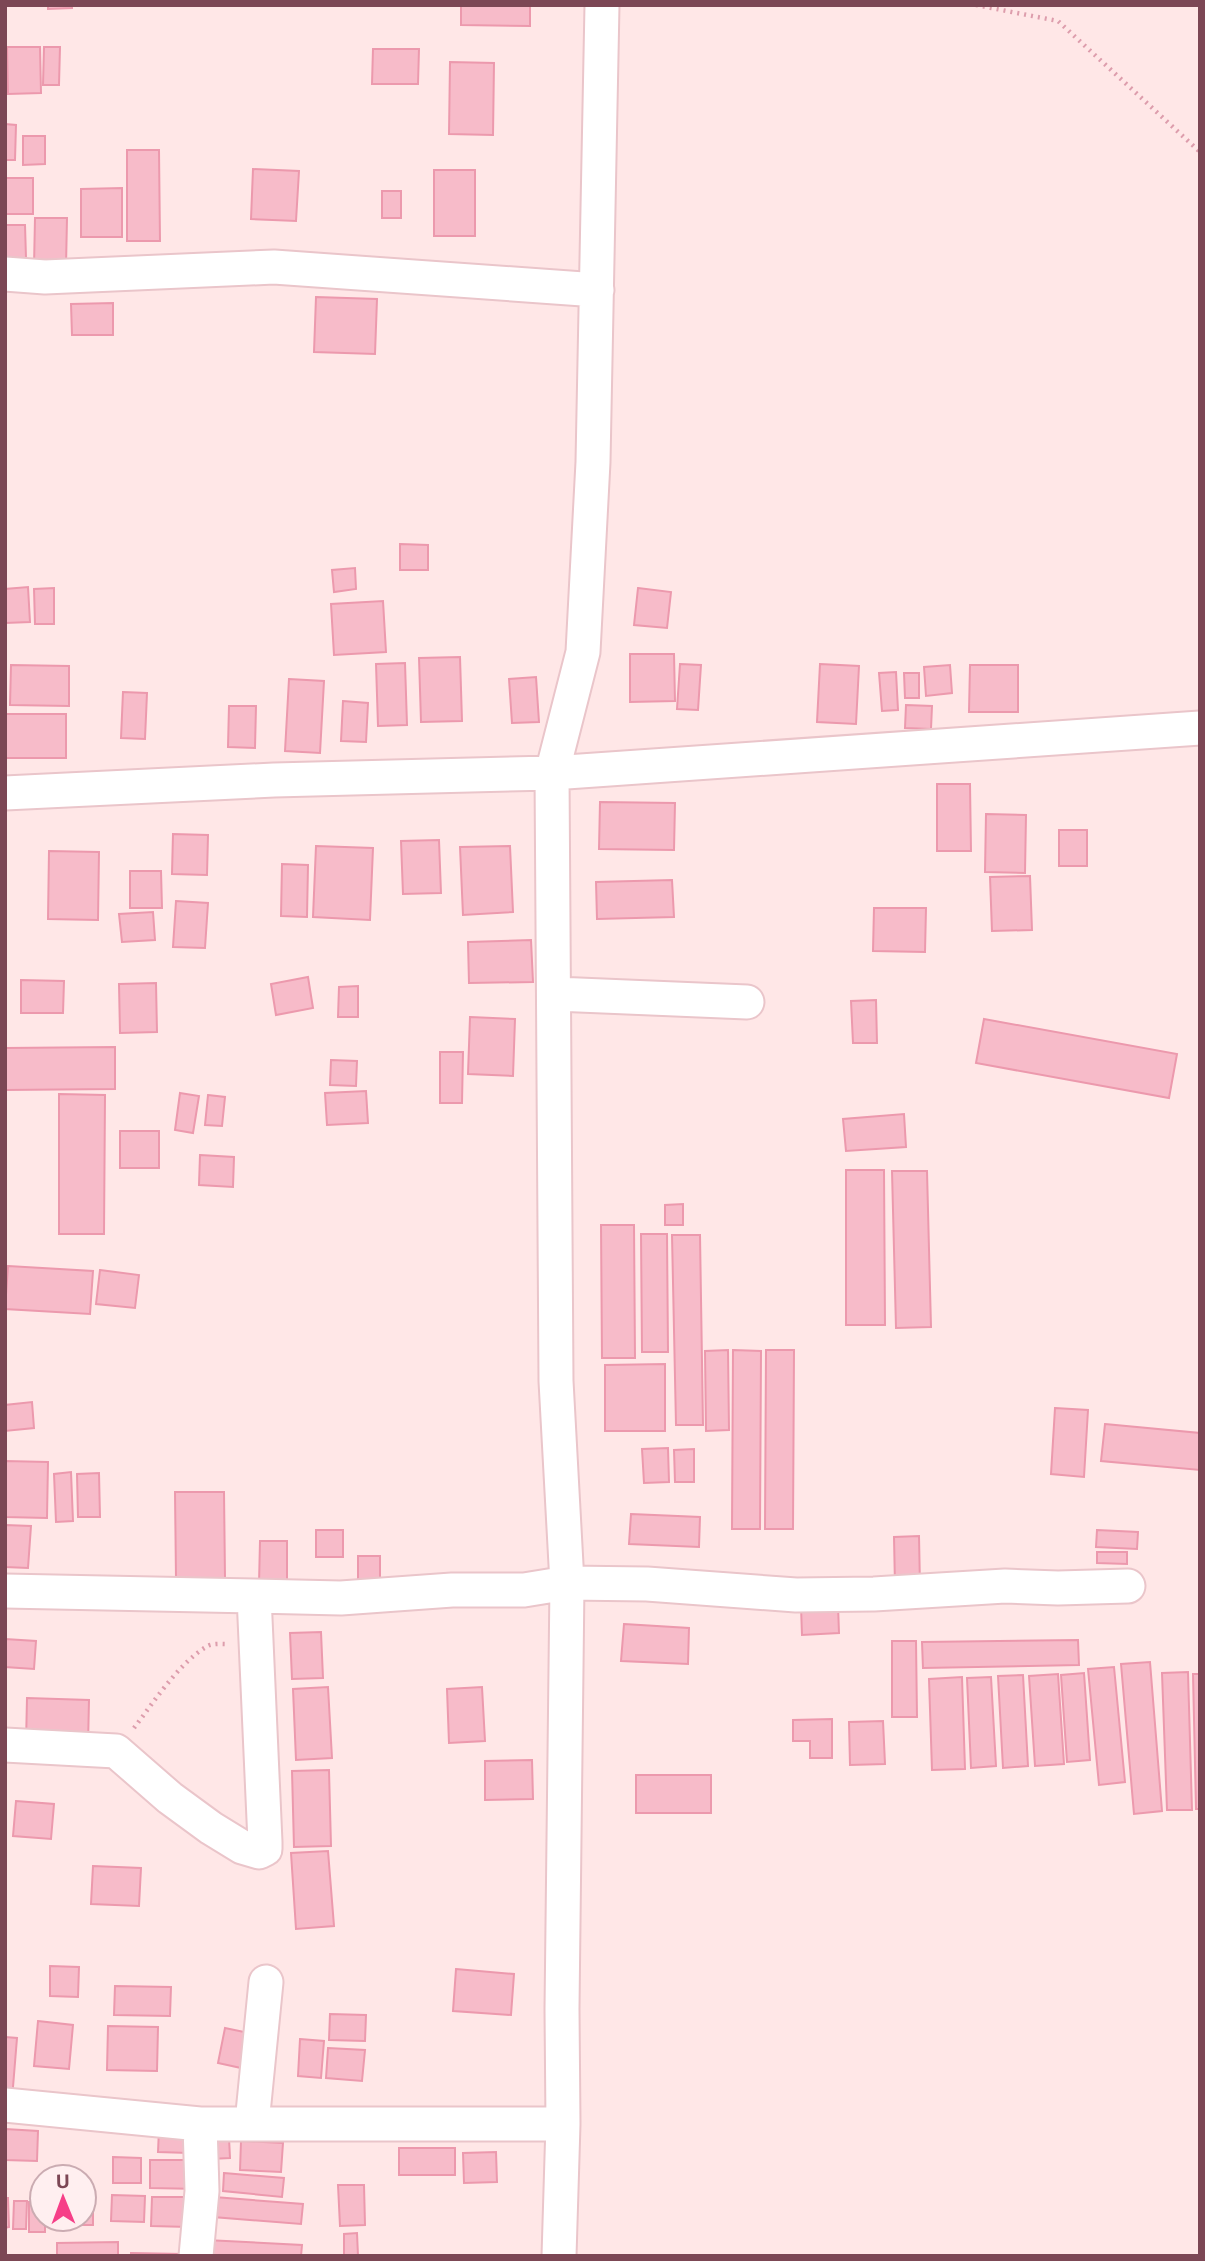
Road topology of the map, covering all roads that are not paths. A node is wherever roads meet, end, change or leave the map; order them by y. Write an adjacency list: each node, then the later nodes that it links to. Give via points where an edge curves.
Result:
1 (603, 5): 3 (street)
2 (5, 274): 3 (street, via 45,277 274,267)
3 (597, 290): 5 (street, via 583,652)
4 (1200, 728): 5 (street)
5 (552, 773): 6 (street); 7 (street)
6 (5, 793)
7 (555, 994): 8 (street); 9 (street, via 556,1381)
8 (747, 1002)
9 (567, 1583): 10 (street, via 796,1595); 12 (street, via 524,1590 341,1598); 18 (street)
10 (1128, 1586)
11 (5, 1591): 12 (street)
12 (254, 1596): 13 (street, via 262,1850 255,1852 211,1828 116,1751)
13 (5, 1745)
14 (266, 1982): 16 (street)
15 (5, 2105): 17 (street)
16 (252, 2123): 17 (street); 18 (street)
17 (200, 2124): 19 (street, via 202,2191)
18 (563, 2124): 20 (street)
19 (196, 2256)
20 (559, 2256)

